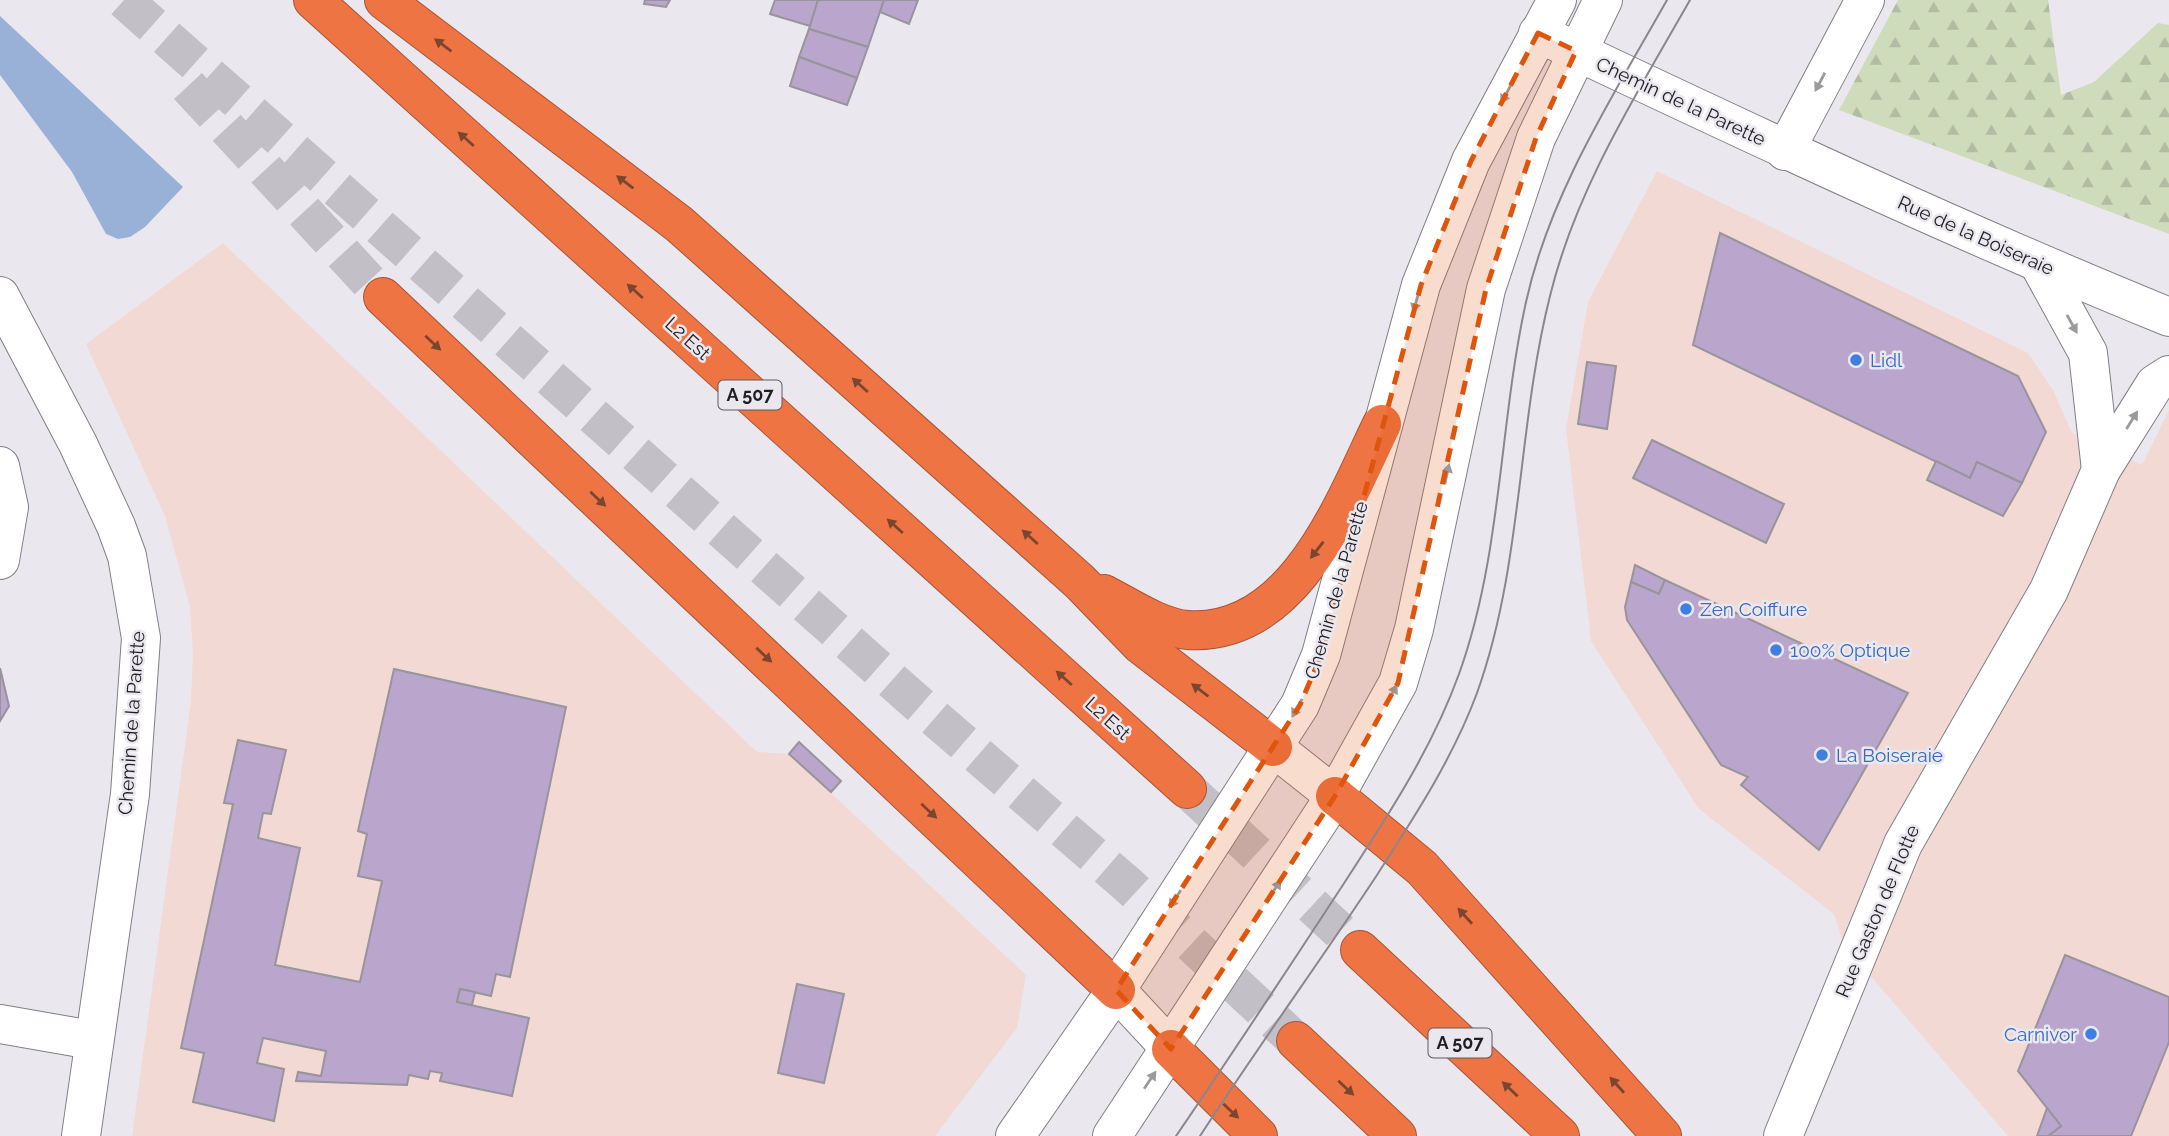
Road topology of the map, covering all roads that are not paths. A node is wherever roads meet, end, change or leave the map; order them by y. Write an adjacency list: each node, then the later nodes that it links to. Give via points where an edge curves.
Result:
1 (313, 0): 20 (highway, L2 Est / A 507, one-way to 1)
2 (384, 0): 18 (highway, one-way to 2, via 679,224)
3 (1557, 0): 6 (street)
4 (1603, 0): 7 (street)
5 (1865, 0): 8 (street, Chemin de la Parette, one-way to 8)
6 (1538, 33): 7 (street, Chemin de la Parette); 14 (street, Chemin de la Parette, one-way to 14, via 1471,161 1421,285)
7 (1576, 51): 8 (street, Chemin de la Parette); 21 (street, Chemin de la Parette, one-way to 7, via 1398,683 1415,629 1486,289 1536,138)
8 (1785, 150): 9 (street, Rue de la Boiseraie)
9 (2039, 264): 12 (street, Rue de la Boiseraie); 16 (street, Rue Gaston de Flotte, one-way to 16, via 2088,353)
10 (383, 297): 23 (highway, one-way to 23)
11 (2, 316): 25 (street, Chemin de la Parette, via 78,444 119,534 141,638 130,794)
12 (2169, 317)
13 (2169, 376): 16 (street, Rue Gaston de Flotte, one-way to 13, via 2155,384)
14 (1382, 424): 18 (highway, one-way to 18, via 1328,536 1284,592 1263,609 1220,628 1186,630 1148,617); 19 (street, Chemin de la Parette, one-way to 19, via 1321,655 1300,705)
15 (0, 466): 17 (street, via 9,507)
16 (2101, 470): 35 (street, Rue Gaston de Flotte, via 2049,590 1903,844)
17 (0, 560)
18 (1080, 582): 19 (highway, one-way to 18, via 1141,645)
19 (1273, 747): 21 (street); 23 (street, Chemin de la Parette, one-way to 23)
20 (1187, 789)
21 (1335, 796): 27 (street, Chemin de la Parette, one-way to 21); 34 (highway, one-way to 21, via 1422,868)
22 (1360, 950): 33 (highway, A 507, one-way to 22)
23 (1116, 990): 27 (street); 29 (street, Chemin de la Parette)
24 (0, 1024): 25 (street)
25 (92, 1040): 28 (street, Chemin de la Parette)
26 (1296, 1041): 32 (highway, one-way to 32)
27 (1171, 1049): 30 (street, Chemin de la Parette, one-way to 27); 31 (highway, one-way to 31)
28 (80, 1136)
29 (1015, 1136)
30 (1112, 1136)
31 (1258, 1136)
32 (1397, 1136)
33 (1559, 1136)
34 (1662, 1136)
35 (1783, 1136)

